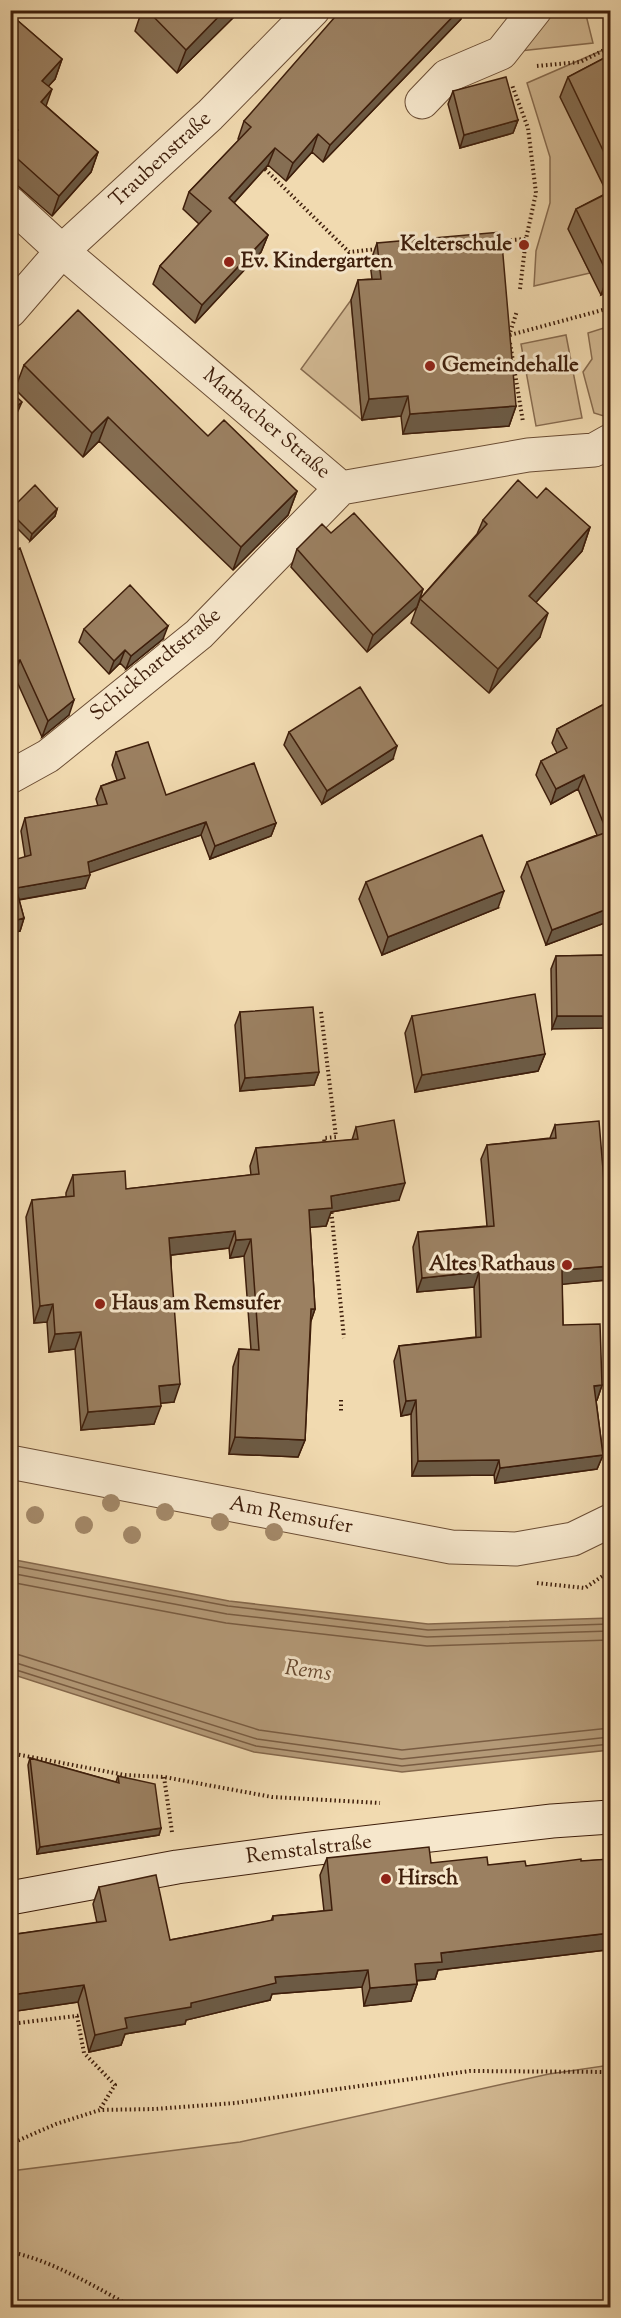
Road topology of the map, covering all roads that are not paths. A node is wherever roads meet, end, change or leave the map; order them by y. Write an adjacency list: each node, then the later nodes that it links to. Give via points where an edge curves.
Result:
1 (313, 10): 5 (street, Traubenstraße, via 210,115)
2 (535, 10): 3 (street, via 504,61 447,76)
3 (422, 102)
4 (10, 203): 5 (street, Marbacher Straße)
5 (63, 251): 6 (street, Traubenstraße); 8 (street, Marbacher Straße)
6 (10, 311)
7 (610, 441): 8 (street, Marbacher Straße, via 594,450 528,454)
8 (340, 488): 9 (street, Schickhardtstraße, via 199,634 48,756)
9 (10, 777)
10 (10, 1462): 11 (street, Am Remsufer, via 451,1547 516,1549 573,1539)
11 (610, 1521)
12 (610, 1817): 13 (street, Remstalstraße, via 177,1867)
13 (10, 1898)

